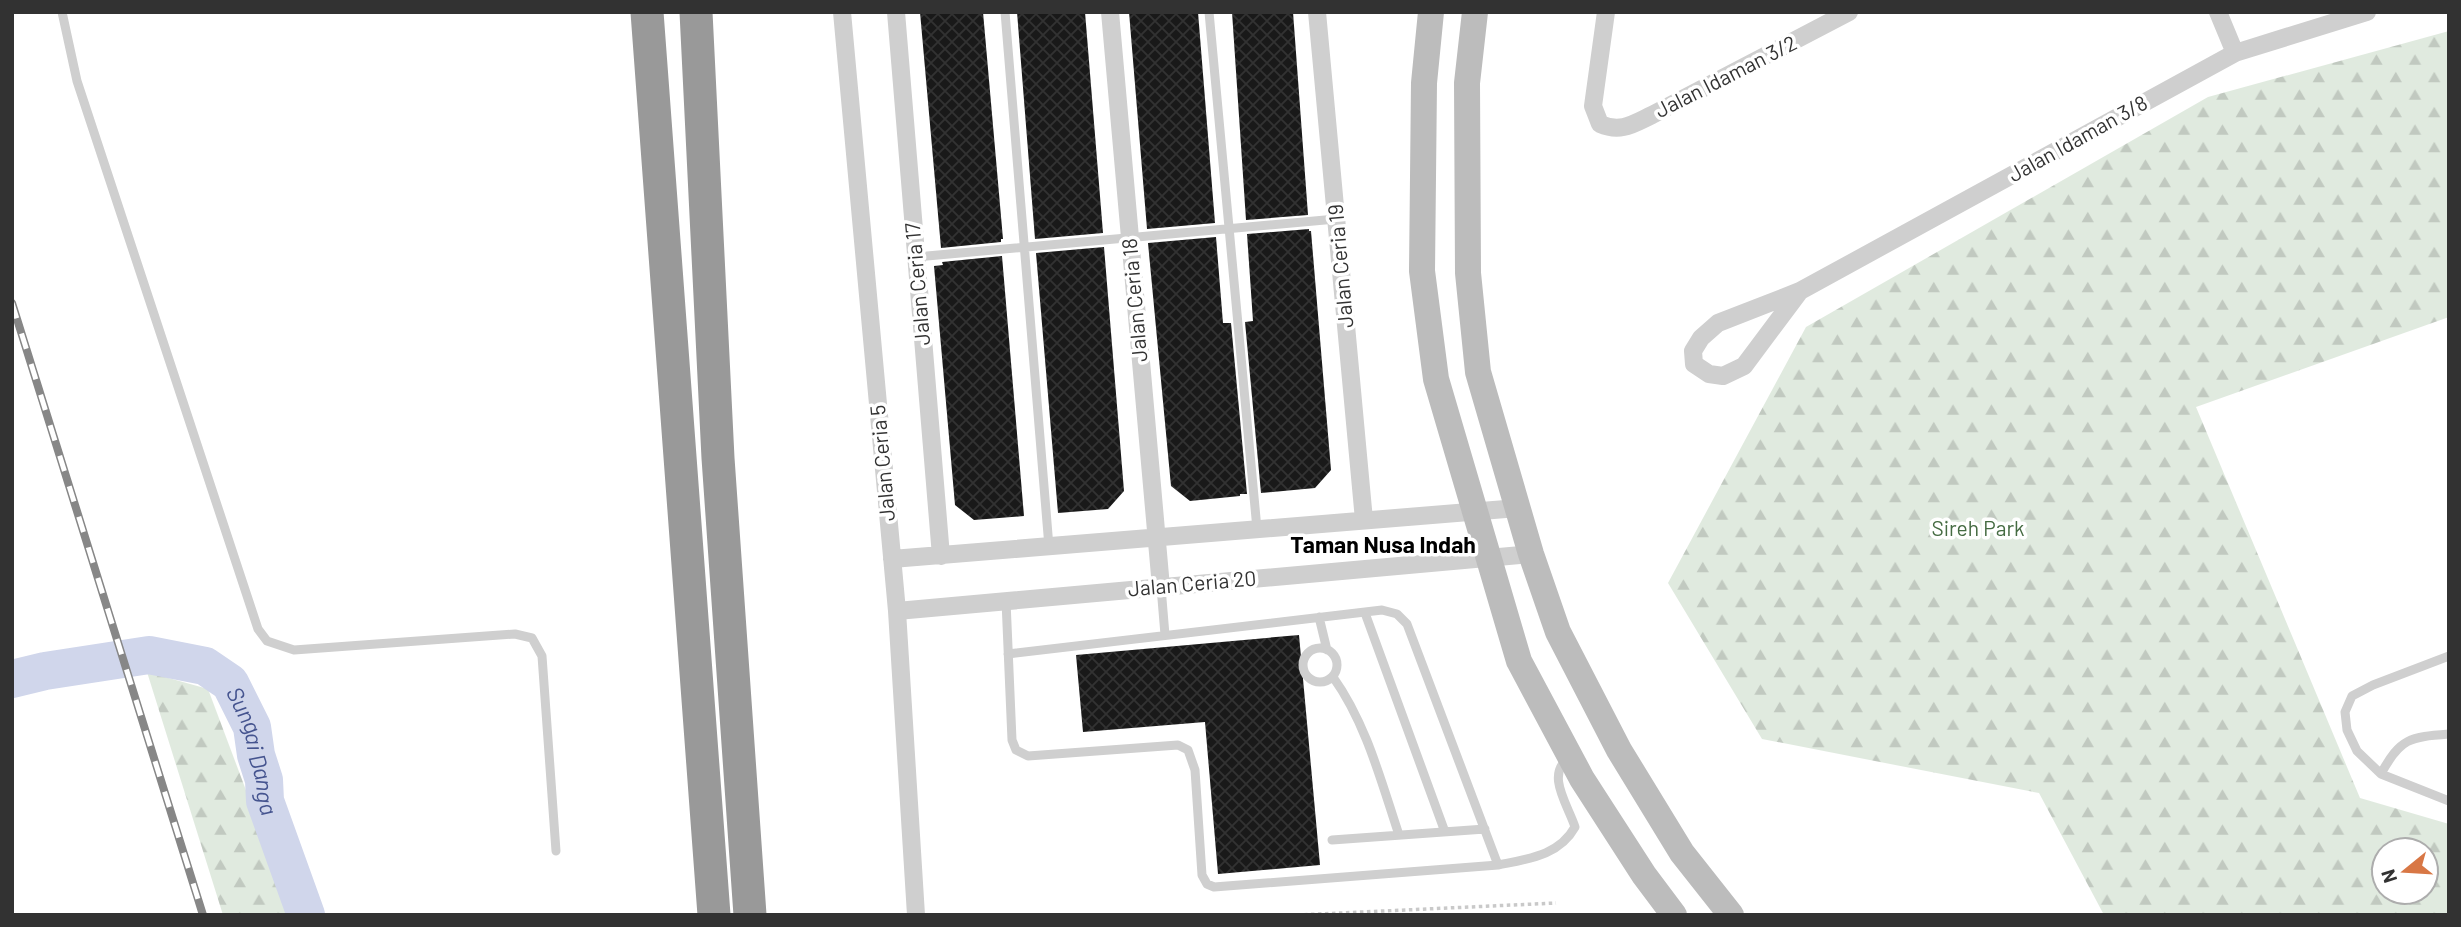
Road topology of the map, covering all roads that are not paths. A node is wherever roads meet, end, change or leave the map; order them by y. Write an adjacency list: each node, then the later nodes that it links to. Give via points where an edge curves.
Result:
1 (62, 12): 51 (lane, via 77,81 258,629 267,640 294,650 515,634 533,638 541,656)
2 (647, 12): 53 (highway)
3 (696, 12): 54 (highway, via 718,458)
4 (842, 12): 32 (street, Jalan Ceria 5)
5 (896, 12): 21 (street, Jalan Ceria 17)
6 (1005, 12): 20 (lane)
7 (1110, 12): 19 (street, Jalan Ceria 18)
8 (1209, 12): 18 (lane)
9 (1317, 12): 17 (street, Jalan Ceria 19)
10 (1432, 12): 24 (main road, via 1424,83 1422,271 1436,379)
11 (1475, 12): 23 (main road, via 1467,83 1468,274 1478,372)
12 (1606, 12): 13 (street, Jalan Idaman 3/2, via 1593,106 1600,124 1613,130)
13 (1849, 12)
14 (2218, 12): 16 (street)
15 (2367, 12): 16 (street, Jalan Idaman 3/8)
16 (2235, 53): 22 (street, Jalan Idaman 3/8)
17 (1337, 219): 18 (lane); 25 (street, Jalan Ceria 19)
18 (1229, 228): 19 (lane); 26 (lane)
19 (1129, 237): 20 (lane); 27 (street, Jalan Ceria 18)
20 (1024, 247): 21 (lane); 28 (lane)
21 (916, 257): 30 (street, Jalan Ceria 17)
22 (1800, 290): 22 (street, Jalan Idaman 3/8, via 1744,366 1723,376 1709,374 1695,364 1693,351 1718,323)
23 (1518, 508): 24 (street); 29 (main road)
24 (1475, 511): 25 (street); 31 (main road)
25 (1364, 520): 26 (street)
26 (1257, 529): 27 (street)
27 (1156, 538): 28 (street); 33 (street, Jalan Ceria 18)
28 (1049, 547): 30 (street)
29 (1531, 554): 31 (street, Jalan Ceria 20); 57 (main road, via 1558,632 1619,750 1682,853)
30 (941, 556): 32 (street)
31 (1488, 557): 33 (street, Jalan Ceria 20); 44 (main road, via 1519,661)
32 (892, 559): 35 (street, Jalan Ceria 5)
33 (1161, 587): 34 (street, Jalan Ceria 20); 38 (lane)
34 (1006, 601): 35 (street, Jalan Ceria 20); 40 (lane)
35 (897, 611): 55 (street, Jalan Ceria 5)
36 (1365, 613): 37 (lane); 47 (lane, via 1382,610 1397,614 1406,624); 48 (lane)
37 (1319, 617): 38 (lane); 39 (lane)
38 (1165, 635): 40 (lane)
39 (1327, 650): 42 (lane, via 1337,661); 42 (lane, via 1311,651 1304,672 1318,682)
40 (1008, 654): 52 (lane, via 1016,750 1028,756 1178,745 1188,750 1195,770 1202,876 1207,884)
41 (2449, 656): 45 (lane, via 2351,696 2345,712 2347,730 2357,751)
42 (1333, 677): 49 (lane, via 1348,697 1361,728)
43 (2449, 734): 45 (lane, via 2400,745)
44 (1570, 757): 52 (lane, via 1557,773 1575,827 1569,839 1543,856); 56 (main road)
45 (2381, 774): 46 (lane)
46 (2449, 801)
47 (1485, 829): 48 (lane); 52 (lane)
48 (1445, 832): 49 (lane)
49 (1399, 835): 50 (lane)
50 (1332, 840)
51 (556, 851)
52 (1498, 865)
53 (714, 915)
54 (750, 915)
55 (916, 915)
56 (1674, 915)
57 (1731, 915)

